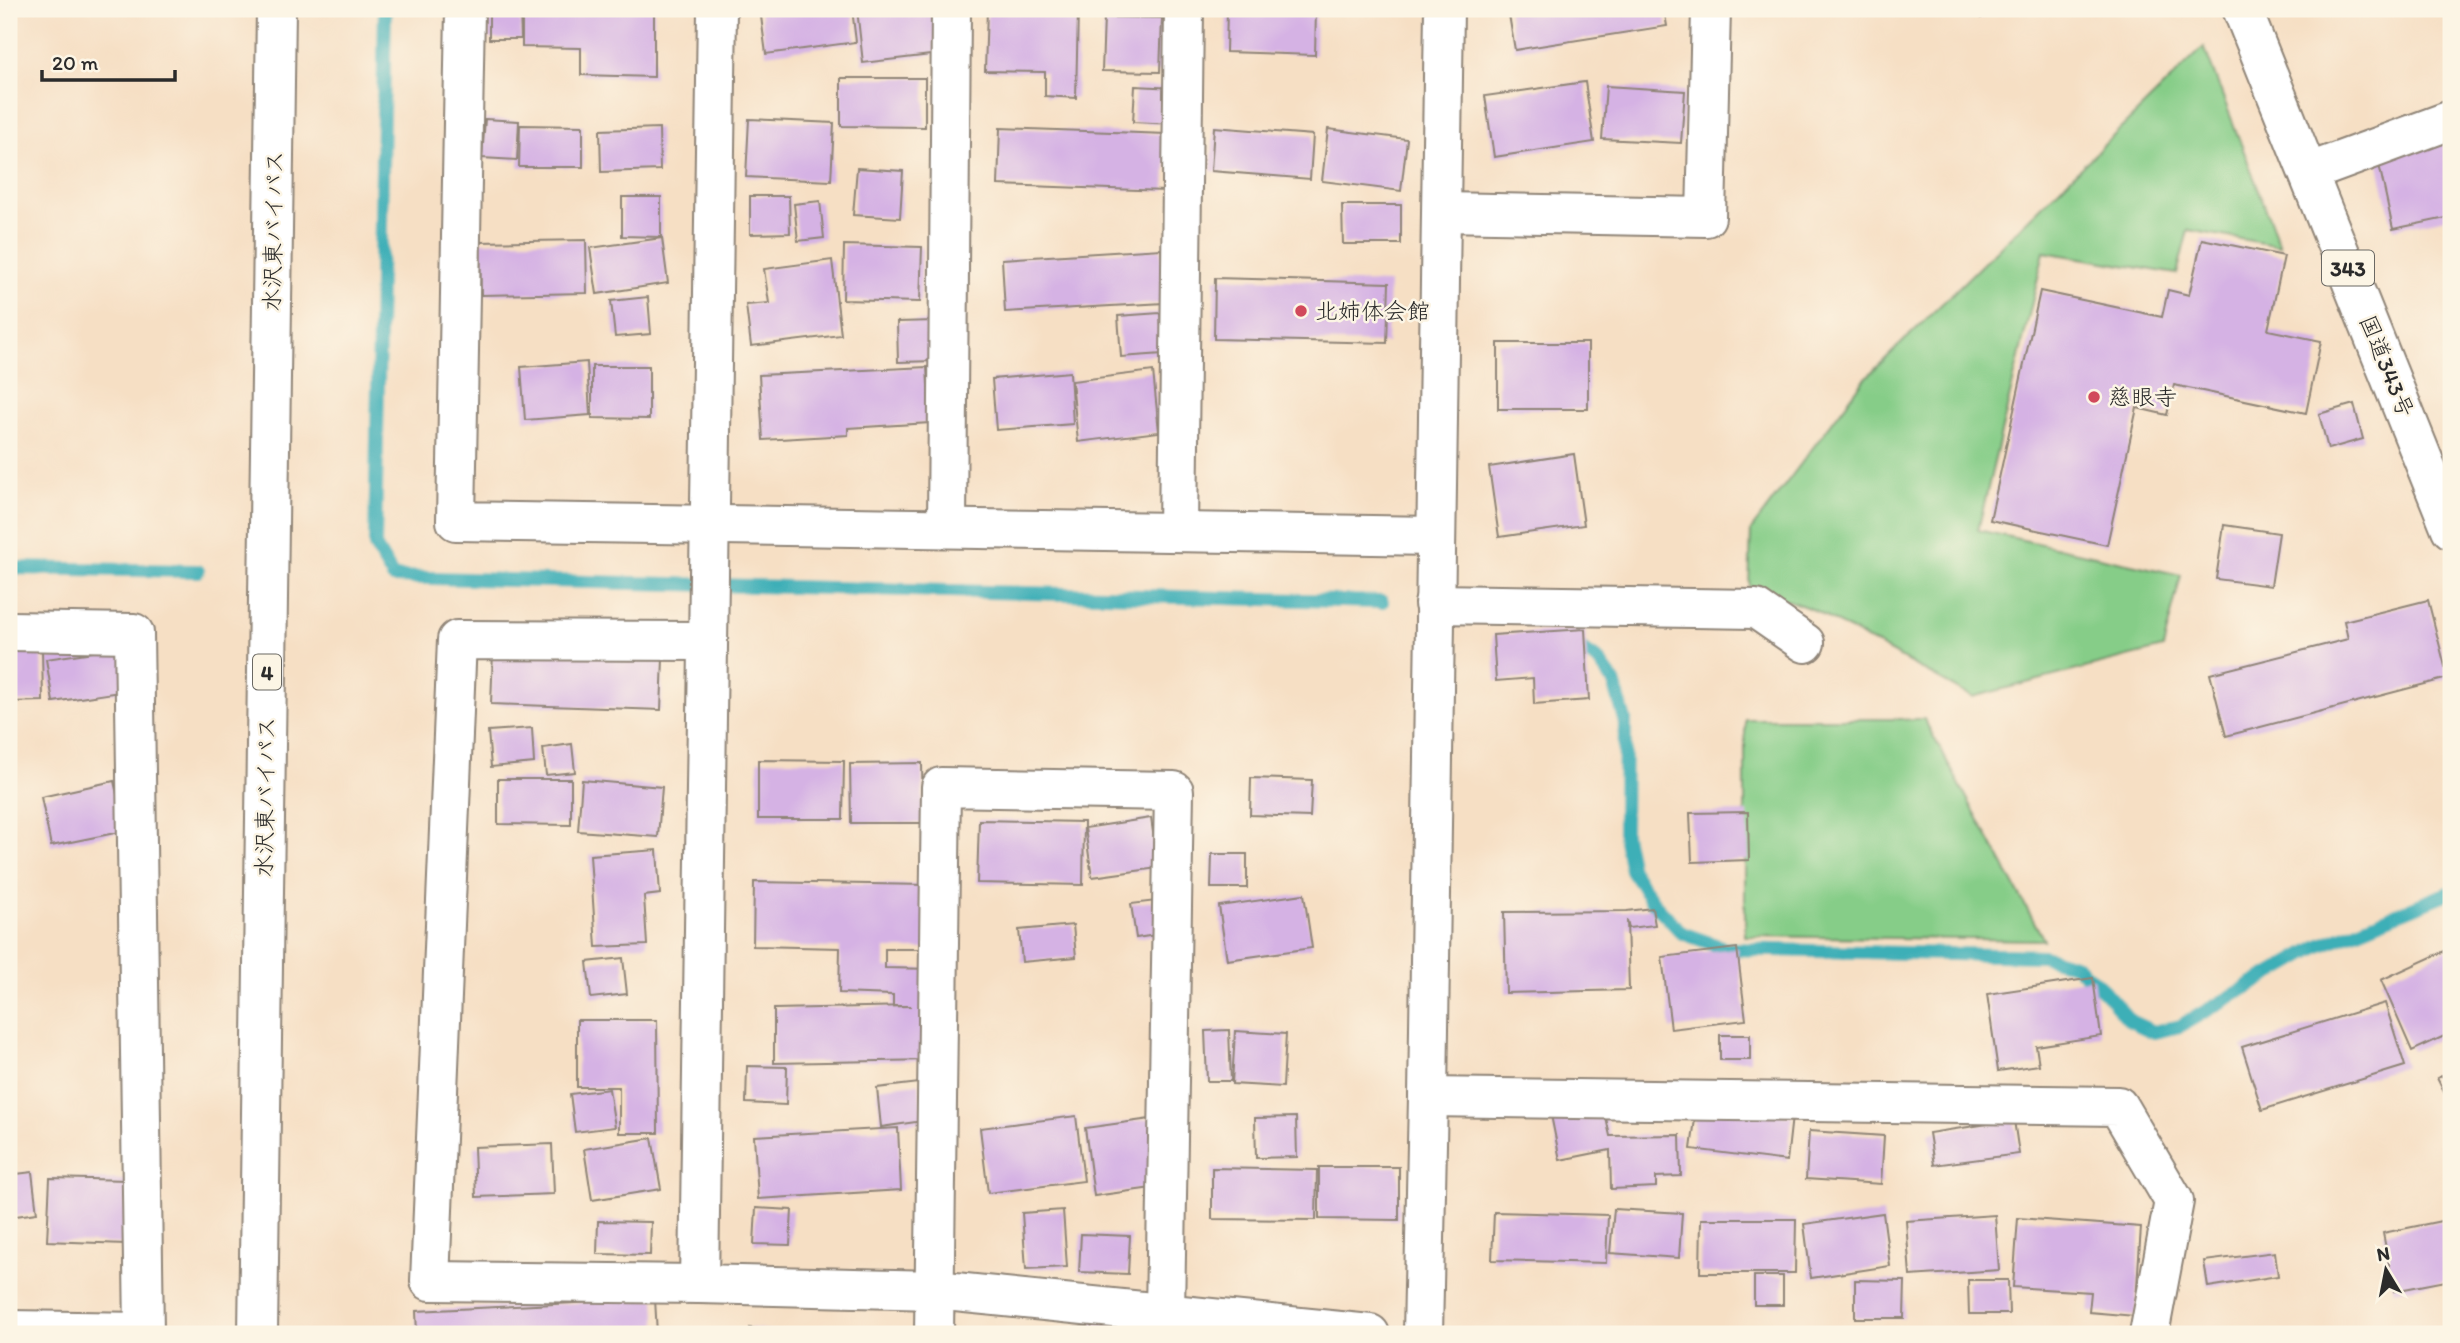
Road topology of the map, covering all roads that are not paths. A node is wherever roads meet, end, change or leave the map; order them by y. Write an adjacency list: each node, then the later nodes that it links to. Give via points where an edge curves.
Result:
1 (276, 9): 26 (main road, 水沢東バイパス / 4)
2 (465, 9): 12 (main road, via 456,521)
3 (717, 9): 12 (main road)
4 (951, 9): 13 (main road)
5 (1184, 9): 15 (main road)
6 (1444, 9): 11 (main road)
7 (1711, 9): 11 (main road, via 1706,218)
8 (2242, 9): 10 (main road, 国道343号 / 343)
9 (2451, 120): 10 (main road)
10 (2310, 172): 14 (main road, 国道343号 / 343)
11 (1442, 212): 16 (main road)
12 (710, 525): 13 (main road); 19 (main road)
13 (947, 528): 15 (main road)
14 (2451, 529)
15 (1178, 532): 16 (main road)
16 (1435, 536): 17 (main road)
17 (1434, 604): 20 (main road, via 1756,609); 21 (main road)
18 (9, 631): 25 (main road, via 134,633 144,1332)
19 (708, 641): 22 (main road); 22 (main road, via 457,640 430,1281)
20 (1805, 643)
21 (1428, 1097): 29 (main road); 30 (main road, via 2118,1106 2174,1201)
22 (699, 1284): 23 (main road)
23 (934, 1290): 24 (main road); 24 (main road, via 941,787 1174,791); 27 (main road)
24 (1165, 1312): 28 (main road)
25 (9, 1329)
26 (258, 1334)
27 (934, 1334)
28 (1370, 1334)
29 (1423, 1334)
30 (2149, 1334)

